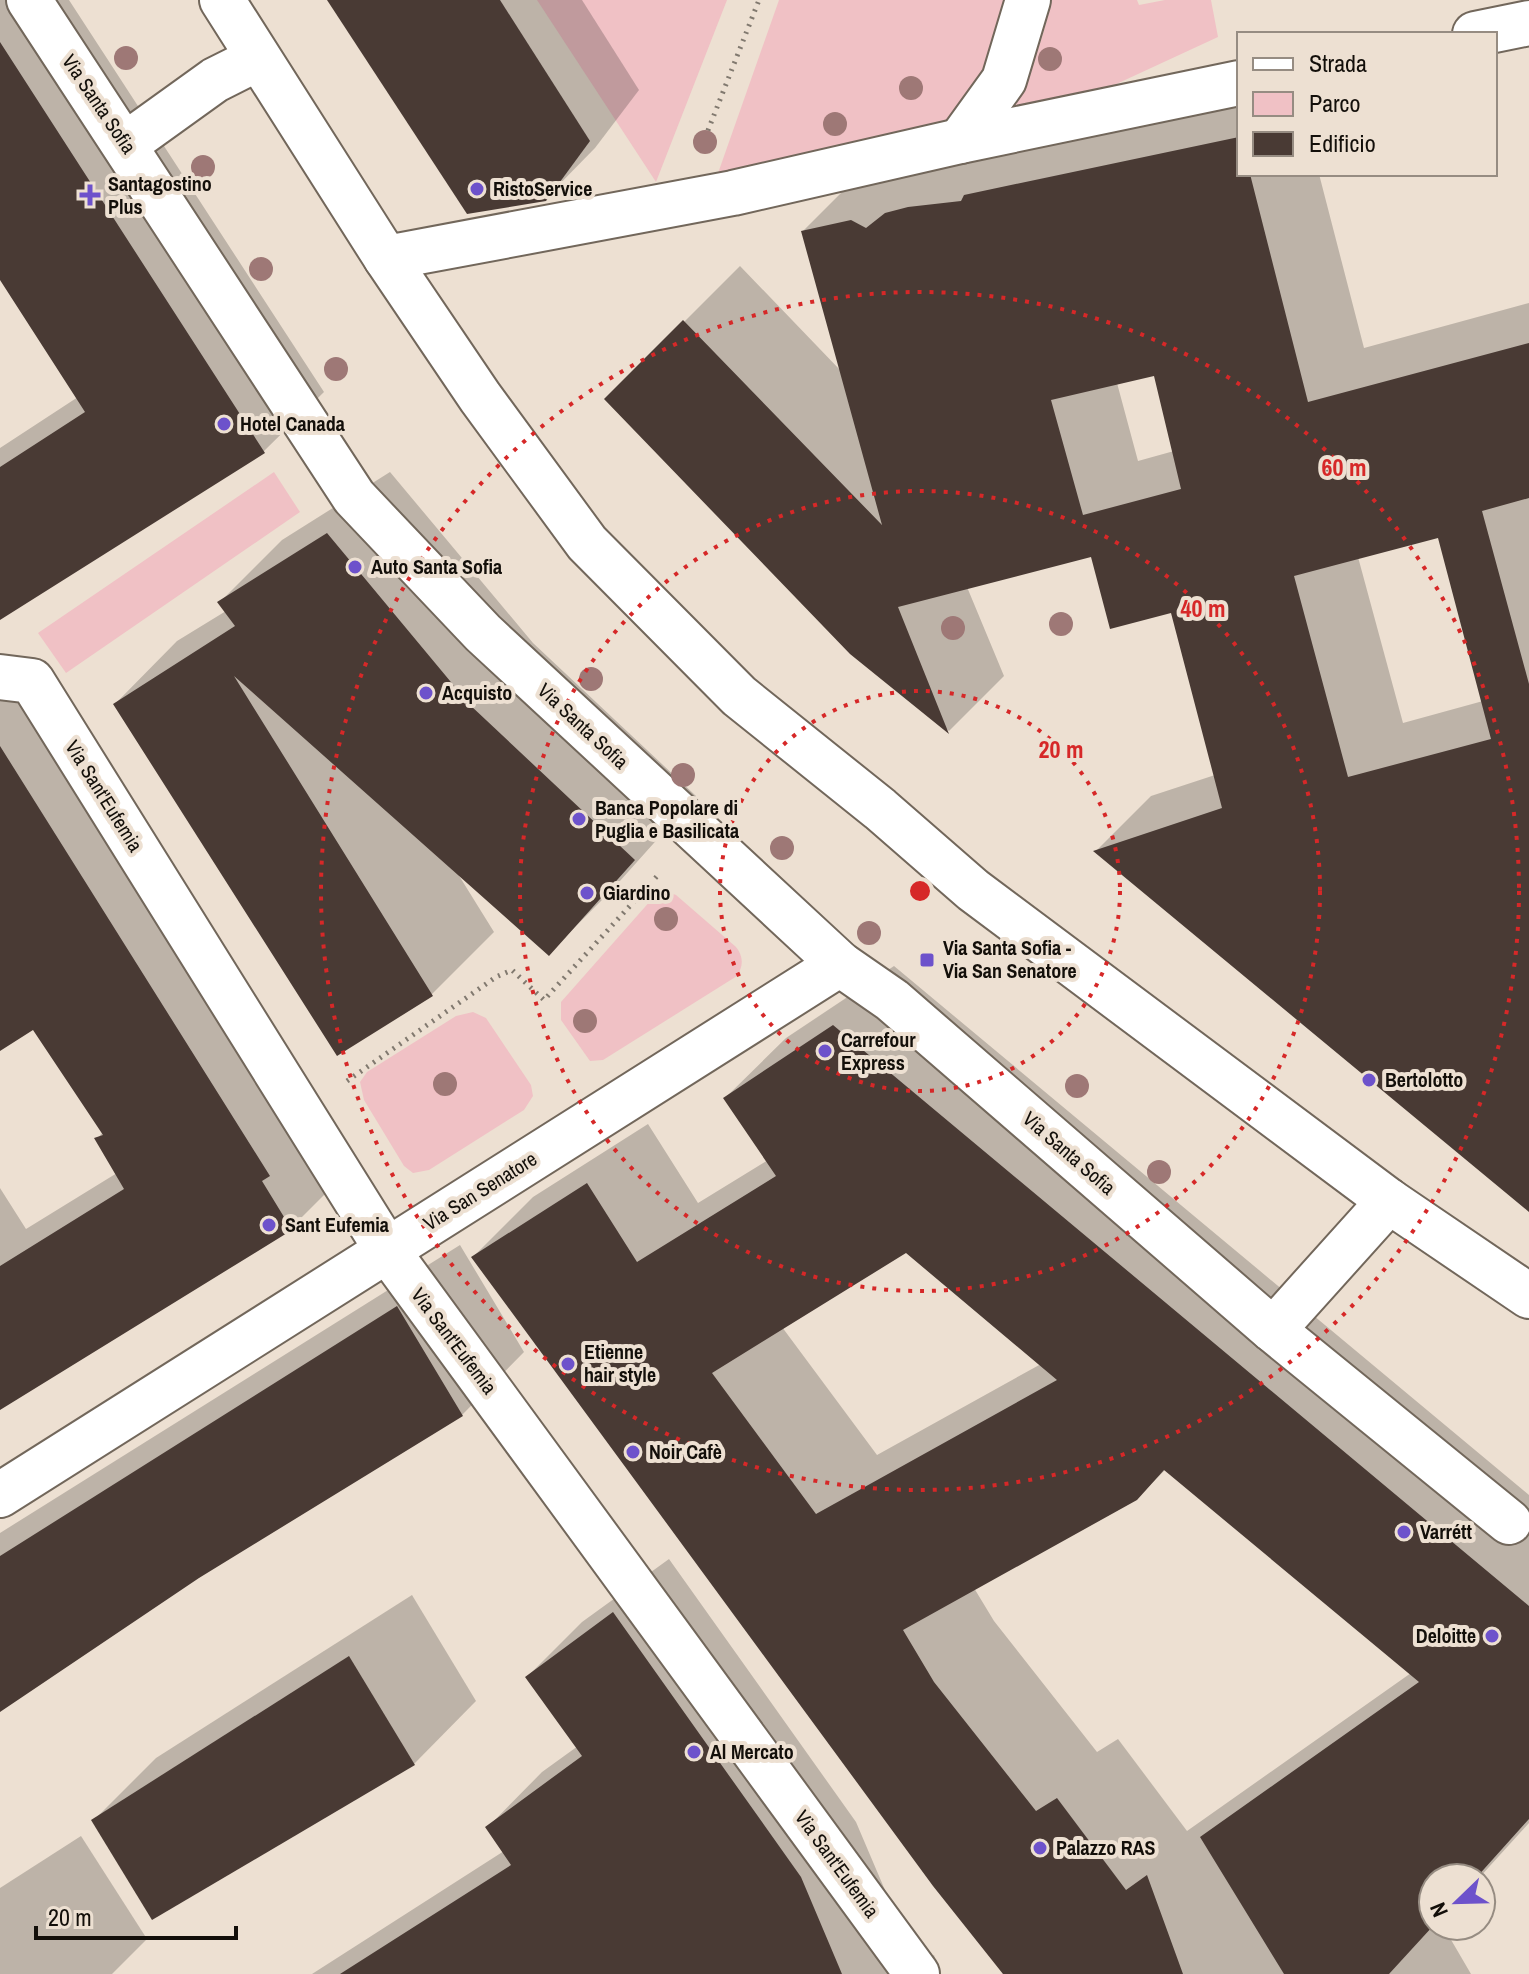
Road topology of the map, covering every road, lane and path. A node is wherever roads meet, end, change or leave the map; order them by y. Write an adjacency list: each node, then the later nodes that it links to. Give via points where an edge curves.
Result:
1 (29, 0): 10 (street, Via Santa Sofia)
2 (222, 0): 7 (street)
3 (759, 0): 11 (path)
4 (1028, 0): 9 (street, via 1004,80)
5 (1529, 23): 6 (street)
6 (1485, 32)
7 (257, 59): 10 (street, via 215,80); 12 (street)
8 (1237, 83): 9 (street)
9 (960, 141): 11 (street)
10 (126, 144): 15 (street, Via Santa Sofia, via 354,497 483,633)
11 (680, 203): 12 (street)
12 (386, 258): 17 (street, via 587,543 739,696 973,890)
13 (16, 679): 18 (street, Via Sant'Eufemia)
14 (660, 873): 16 (path, via 544,1000 512,970)
15 (840, 964): 18 (street, Via San Senatore); 20 (street, Via Santa Sofia, via 892,1000)
16 (343, 1084)
17 (1389, 1201): 19 (street); 20 (street)
18 (387, 1250): 21 (street, Via San Senatore); 23 (street, Via Sant'Eufemia)
19 (1529, 1296)
20 (1273, 1330): 22 (street, Via Santa Sofia)
21 (0, 1495)
22 (1509, 1522)
23 (917, 1974)

